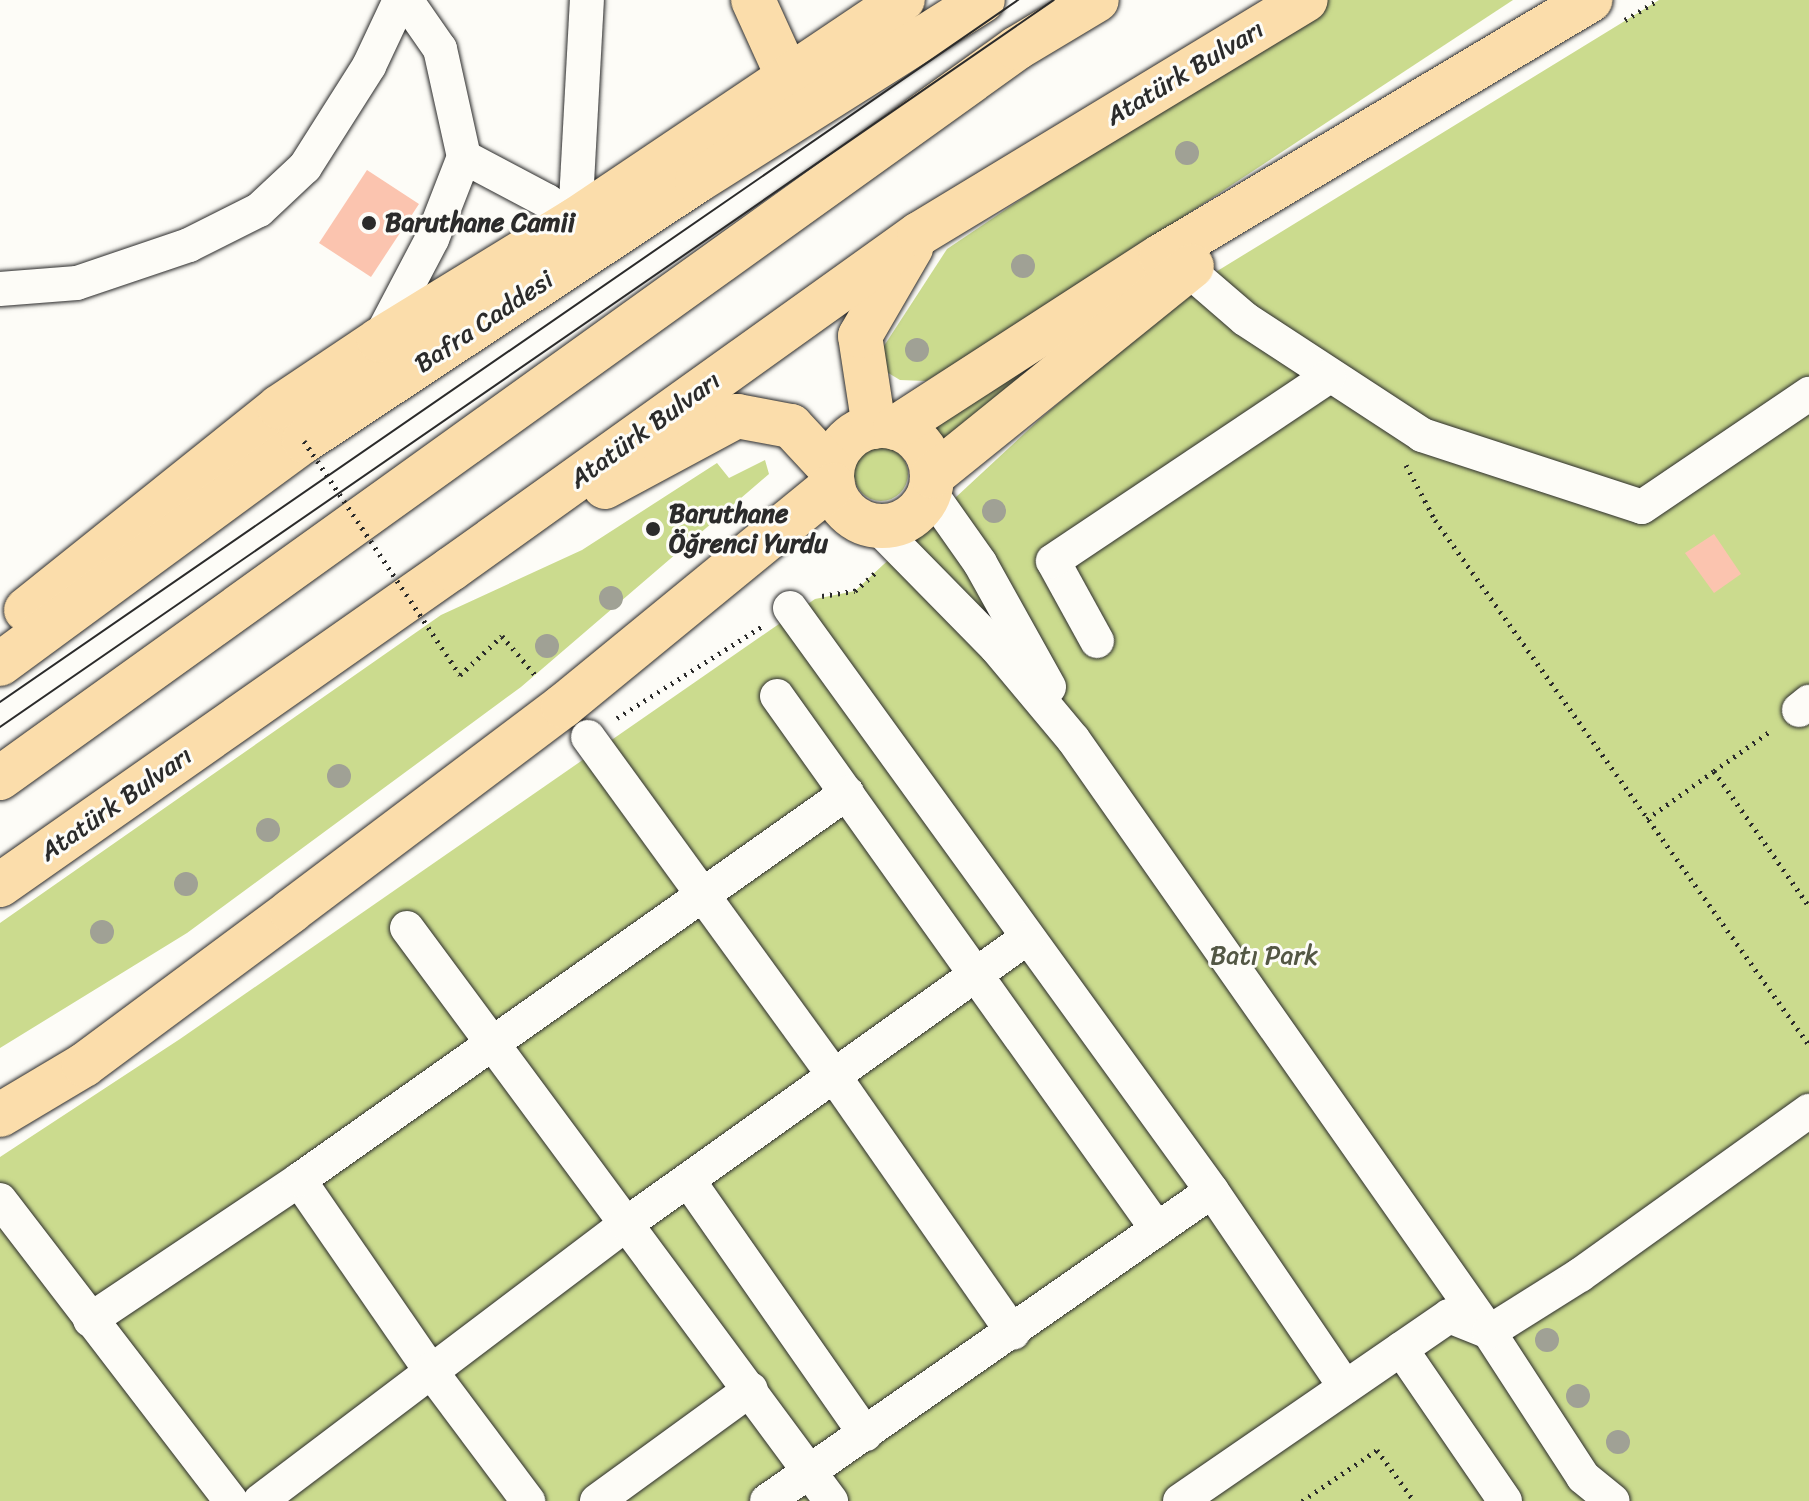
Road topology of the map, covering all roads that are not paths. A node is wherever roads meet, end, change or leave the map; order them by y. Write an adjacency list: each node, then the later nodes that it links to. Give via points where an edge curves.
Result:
1 (400, 0): 16 (street, via 369,66 305,167 259,210 189,245 77,283)
2 (406, 0): 11 (street, via 440,49)
3 (587, 0): 13 (street)
4 (753, 0): 10 (main road)
5 (903, 0): 10 (main road, Bafra Caddesi)
6 (983, 0): 28 (main road, Bafra Caddesi, via 304,441)
7 (1097, 0): 32 (main road, via 1017,48)
8 (1306, 0): 14 (main road, Atatürk Bulvarı)
9 (1604, 12): 12 (main road)
10 (787, 75): 13 (main road, Bafra Caddesi)
11 (464, 157): 13 (street); 17 (street, via 432,239)
12 (1318, 163): 20 (main road); 22 (main road)
13 (575, 220): 17 (main road, Bafra Caddesi)
14 (919, 234): 20 (main road, via 860,336); 24 (main road, Atatürk Bulvarı)
15 (1201, 281): 18 (street, via 1245,319)
16 (0, 289)
17 (379, 340): 26 (main road, Bafra Caddesi, via 279,407)
18 (1329, 376): 19 (street, via 1422,435 1642,507); 27 (street, via 1053,561)
19 (1809, 394)
20 (884, 427): 21 (main road, via 854,434 839,450); 22 (main road, via 922,446)
21 (832, 477): 23 (main road, via 848,513); 24 (main road, via 791,426 737,416); 42 (main road, via 563,706 84,1065)
22 (931, 484): 23 (main road); 31 (street, via 1044,675)
23 (890, 538): 31 (street, via 996,647)
24 (451, 569): 34 (main road, Atatürk Bulvarı)
25 (790, 608): 37 (street)
26 (0, 631)
27 (1097, 641)
28 (0, 664)
29 (777, 696): 33 (street)
30 (588, 737): 35 (street)
31 (1073, 739): 50 (street)
32 (0, 778)
33 (847, 793): 35 (street); 38 (street)
34 (0, 885)
35 (702, 895): 39 (street); 40 (street)
36 (407, 928): 39 (street)
37 (1027, 938): 38 (street); 45 (street)
38 (979, 975): 40 (street); 48 (street)
39 (496, 1043): 43 (street); 47 (street)
40 (834, 1076): 44 (street); 51 (street)
41 (1809, 1111): 50 (street, via 1580,1275)
42 (0, 1115)
43 (299, 1180): 49 (street); 53 (street)
44 (688, 1180): 47 (street); 56 (street)
45 (1212, 1191): 48 (street); 54 (street)
46 (0, 1200): 49 (street)
47 (626, 1224): 53 (street); 55 (street)
48 (1157, 1229): 51 (street)
49 (90, 1320): 58 (street)
50 (1489, 1332): 52 (street, via 1449,1316); 66 (street, via 1583,1477)
51 (1013, 1333): 56 (street)
52 (1401, 1349): 54 (street); 65 (street)
53 (430, 1370): 59 (street); 60 (street)
54 (1345, 1387): 64 (street)
55 (751, 1389): 57 (street); 61 (street)
56 (865, 1434): 57 (street)
57 (809, 1472): 62 (street); 63 (street)
58 (231, 1501)
59 (260, 1501)
60 (528, 1501)
61 (597, 1501)
62 (767, 1501)
63 (831, 1501)
64 (1180, 1501)
65 (1505, 1501)
66 (1613, 1501)

